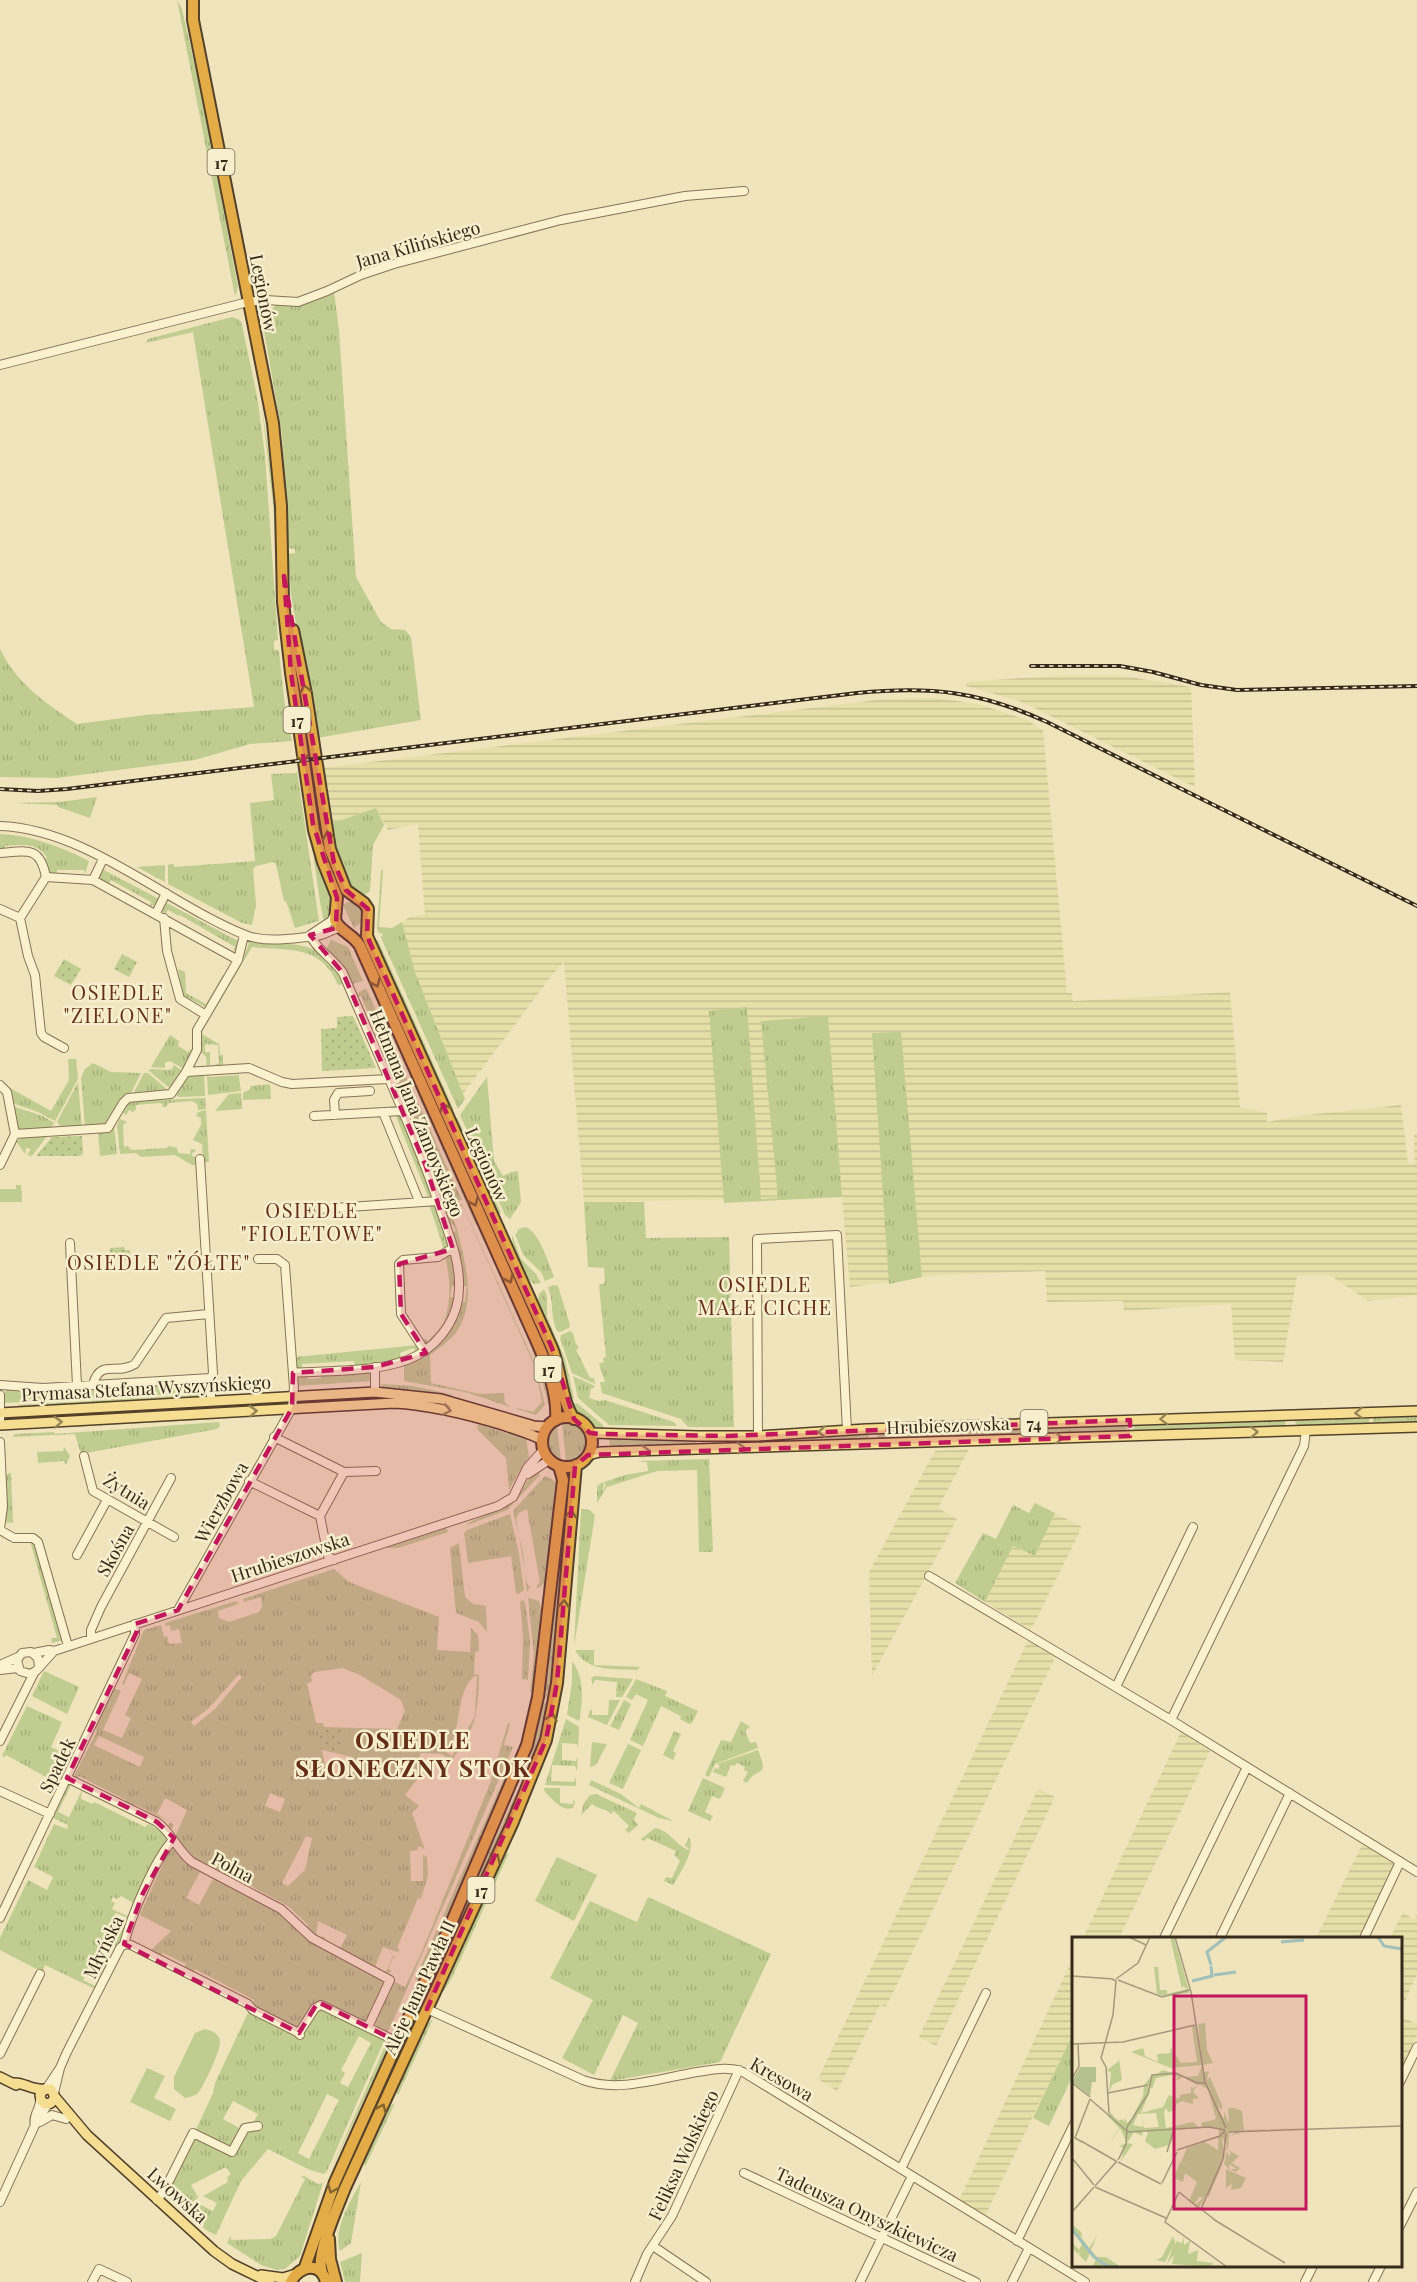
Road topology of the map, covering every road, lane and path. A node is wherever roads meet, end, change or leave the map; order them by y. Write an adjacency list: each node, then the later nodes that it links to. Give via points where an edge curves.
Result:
1 (185, 0): 3 (highway, Legionów / 17)
2 (194, 0): 3 (highway, Legionów / 17)
3 (193, 20): 5 (highway, Legionów / 17)
4 (744, 191): 5 (street, Jana Kilińskiego, via 684,196 561,220 361,274 298,302)
5 (248, 302): 6 (street, Jana Kilińskiego); 7 (highway, Legionów / 17, via 276,443)
6 (0, 365)
7 (284, 576): 14 (highway, Legionów / 17, one-way to 7, via 346,890 330,849); 15 (highway, Legionów / 17, one-way to 15, via 291,673 314,830)
8 (0, 826): 10 (street, via 48,833)
9 (0, 853): 11 (street, via 36,854 43,862)
10 (103, 859): 12 (street); 13 (street)
11 (46, 877): 12 (street); 19 (street)
12 (93, 880): 17 (street)
13 (166, 893): 17 (street); 23 (street)
14 (356, 898): 15 (highway); 21 (highway, 17, via 368,909)
15 (337, 905): 18 (highway)
16 (0, 909): 19 (street)
17 (156, 913): 20 (street)
18 (334, 916): 22 (highway, 17); 24 (street)
19 (20, 918): 27 (street, via 35,975 41,1033)
20 (164, 918): 25 (street); 26 (street, via 167,951 180,999)
21 (367, 924): 22 (highway); 60 (highway, Legionów / 17, one-way to 21, via 567,1407 550,1343 367,936)
22 (344, 930): 24 (street); 61 (highway, Legionów / 17, one-way to 61, via 360,946 540,1348 552,1387)
23 (244, 935): 24 (street, via 276,940); 25 (street)
24 (310, 935): 29 (street, Hetmana Jana Zamoyskiego, via 343,973)
25 (238, 960): 26 (street)
26 (206, 1015): 28 (street, via 197,1030 197,1050)
27 (64, 1048)
28 (186, 1072): 29 (street, via 245,1068 292,1084); 36 (street, via 171,1094 127,1098 105,1130)
29 (388, 1079): 32 (street, Hetmana Jana Zamoyskiego)
30 (0, 1085): 36 (street, via 7,1092)
31 (370, 1091): 34 (street, via 338,1093 334,1100)
32 (402, 1111): 33 (street); 40 (street, Hetmana Jana Zamoyskiego)
33 (383, 1112): 34 (street); 39 (street)
34 (335, 1115): 35 (street)
35 (314, 1116)
36 (15, 1134): 38 (street)
37 (200, 1159): 45 (street)
38 (0, 1165)
39 (419, 1201): 40 (street); 41 (street)
40 (438, 1201): 43 (street, Hetmana Jana Zamoyskiego)
41 (319, 1209)
42 (70, 1243): 52 (street)
43 (453, 1248): 46 (street, Hetmana Jana Zamoyskiego, via 459,1279 457,1305 447,1328); 46 (street, via 438,1257 399,1263 401,1314)
44 (258, 1259): 48 (street, via 277,1259 285,1264)
45 (209, 1314): 49 (street); 50 (street, via 166,1318 135,1364 100,1370)
46 (425, 1351): 47 (street, Hetmana Jana Zamoyskiego, via 407,1360)
47 (375, 1367): 48 (street, Hetmana Jana Zamoyskiego); 53 (street)
48 (293, 1372): 55 (street)
49 (211, 1378): 50 (street); 56 (street)
50 (93, 1384): 52 (street)
51 (0, 1385): 52 (street)
52 (77, 1385)
53 (375, 1392): 55 (main road, Prymasa Stefana Wyszyńskiego); 64 (main road, Prymasa Stefana Wyszyńskiego, via 441,1399)
54 (0, 1395): 59 (street)
55 (294, 1396): 56 (main road, Prymasa Stefana Wyszyńskiego); 57 (street, Prymasa Stefana Wyszyńskiego)
56 (212, 1401): 59 (main road, Prymasa Stefana Wyszyńskiego)
57 (292, 1408): 63 (main road, Prymasa Stefana Wyszyńskiego, one-way to 57); 71 (street, Wierzbowa); 73 (main road, Prymasa Stefana Wyszyńskiego, one-way to 73, via 373,1403 424,1406 531,1434)
58 (1417, 1411): 62 (main road, Hrubieszowska / 74, one-way to 62)
59 (0, 1415)
60 (574, 1419): 61 (highway); 68 (highway)
61 (556, 1420): 64 (highway)
62 (1130, 1420): 66 (main road, Hrubieszowska / 74); 70 (main road)
63 (0, 1425)
64 (547, 1427): 73 (highway)
65 (1417, 1427): 67 (main road, Hrubieszowska / 74)
66 (847, 1430): 69 (main road, Hrubieszowska / 74, one-way to 69); 69 (street, via 837,1235 756,1239)
67 (1306, 1430): 70 (main road, Hrubieszowska / 74, one-way to 67); 104 (street, via 1304,1446)
68 (590, 1432): 69 (main road, Hrubieszowska / 74); 74 (highway)
69 (758, 1436)
70 (1130, 1436): 74 (main road, Hrubieszowska / 74, one-way to 70)
71 (274, 1437): 79 (street); 81 (street, Wierzbowa)
72 (0, 1442): 86 (street)
73 (545, 1450): 77 (highway); 89 (street, Hrubieszowska, via 527,1468 513,1497 498,1506)
74 (588, 1455): 76 (highway)
75 (84, 1456): 82 (street, Żytnia, via 92,1489)
76 (576, 1465): 77 (highway); 109 (highway, Aleje Jana Pawła II / 17, one-way to 76, via 546,1740 555,1698)
77 (559, 1466): 108 (highway, Aleje Jana Pawła II / 17, via 563,1480 538,1697)
78 (376, 1471): 79 (street)
79 (344, 1472): 83 (street)
80 (171, 1478): 84 (street, Skośna)
81 (249, 1481): 83 (street); 91 (street, Wierzbowa)
82 (107, 1500): 84 (street, Żytnia); 88 (street)
83 (320, 1516): 89 (street, via 328,1556)
84 (148, 1522): 87 (street, Żytnia); 93 (street, Skośna, via 101,1607)
85 (1193, 1527): 102 (street)
86 (0, 1530): 94 (street, via 12,1538 33,1538 38,1542)
87 (174, 1537)
88 (76, 1555)
89 (334, 1560): 91 (street, Hrubieszowska)
90 (929, 1576): 102 (street)
91 (178, 1610): 92 (street, Hrubieszowska)
92 (135, 1624): 93 (street, Hrubieszowska); 107 (street, Spadek, via 135,1634)
93 (91, 1638): 94 (street, Hrubieszowska)
94 (68, 1646): 95 (street, Hrubieszowska)
95 (54, 1651): 96 (street, Hrubieszowska); 101 (street, Hrubieszowska)
96 (34, 1653): 97 (street, via 25,1652); 101 (street, via 38,1658)
97 (18, 1657): 98 (street); 100 (street)
98 (0, 1665)
99 (0, 1670): 100 (street)
100 (20, 1670): 101 (street, via 27,1674); 103 (street)
101 (36, 1670): 103 (street, Hrubieszowska)
102 (1116, 1687): 104 (street)
103 (20, 1700): 105 (street, Hrubieszowska)
104 (1171, 1720): 106 (street)
105 (0, 1741)
106 (1246, 1767): 111 (street); 119 (street)
107 (67, 1778): 112 (street, Spadek); 113 (street, Polna, via 157,1822)
108 (514, 1780): 109 (highway); 125 (highway, Aleje Jana Pawła II / 17)
109 (527, 1786): 126 (highway, Aleje Jana Pawła II / 17, one-way to 109)
110 (0, 1791): 112 (street)
111 (1290, 1793): 114 (street); 120 (street)
112 (50, 1814): 117 (street, Spadek)
113 (173, 1840): 122 (street, Młyńska, via 143,1893); 127 (street, Polna, via 192,1862 278,1907 312,1938 390,1980)
114 (1400, 1862): 115 (street); 121 (street)
115 (1417, 1872)
116 (0, 1892): 117 (street)
117 (10, 1897): 118 (street, Spadek)
118 (0, 1918)
119 (1164, 1937)
120 (1220, 1937)
121 (1364, 1937)
122 (124, 1944): 127 (street, via 131,1944 299,2034 319,2005); 134 (street, Młyńska)
123 (40, 1974): 130 (street)
124 (986, 1993): 140 (street)
125 (415, 2003): 126 (highway); 128 (highway, Aleje Jana Pawła II / 17)
126 (427, 2009): 131 (street, Kresowa, via 593,2083 614,2086 718,2069); 147 (highway, Aleje Jana Pawła II / 17, one-way to 126)
127 (368, 2027): 128 (street)
128 (398, 2042): 152 (highway, Aleje Jana Pawła II / 17, one-way to 152, via 335,2182)
129 (1417, 2048): 133 (street)
130 (0, 2054)
131 (739, 2070): 140 (street, Kresowa); 150 (street, Feliksa Wolskiego, via 672,2216)
132 (0, 2077): 134 (main road)
133 (1402, 2080)
134 (47, 2095): 135 (main road, Lwowska); 136 (street, Młyńska); 139 (main road, Lwowska)
135 (66, 2119): 136 (street, via 52,2115); 139 (main road, Lwowska)
136 (37, 2124): 145 (street, Młyńska)
137 (258, 2126): 144 (street, via 245,2128 232,2152 193,2133)
138 (1072, 2128): 149 (street)
139 (81, 2130): 144 (main road, Lwowska)
140 (901, 2169): 142 (street, Kresowa)
141 (744, 2173): 148 (street, Tadeusza Onyszkiewicza)
142 (912, 2176): 148 (street); 149 (street, Kresowa)
143 (1417, 2192): 146 (street)
144 (157, 2200): 157 (main road, Lwowska, via 219,2255)
145 (0, 2202)
146 (1402, 2224)
147 (329, 2232): 155 (highway, Aleje Jana Pawła II / 17, via 320,2258); 161 (highway)
148 (882, 2237): 164 (street); 165 (street, Tadeusza Onyszkiewicza)
149 (1017, 2241): 151 (street, Kresowa)
150 (652, 2246): 162 (street, Feliksa Wolskiego); 163 (street)
151 (1029, 2248): 166 (street); 167 (street, Kresowa)
152 (306, 2267): 155 (highway, 17, via 315,2267); 156 (highway)
153 (1312, 2267): 168 (street)
154 (1380, 2267): 169 (street)
155 (324, 2277)
156 (293, 2278): 157 (main road, Lwowska, via 266,2275)
157 (258, 2279): 160 (main road, Lwowska)
158 (92, 2282): 159 (street, via 99,2269)
159 (127, 2282)
160 (270, 2282)
161 (336, 2282)
162 (634, 2282)
163 (706, 2282)
164 (860, 2282)
165 (976, 2282)
166 (1012, 2282)
167 (1085, 2282)
168 (1305, 2282)
169 (1373, 2282)

